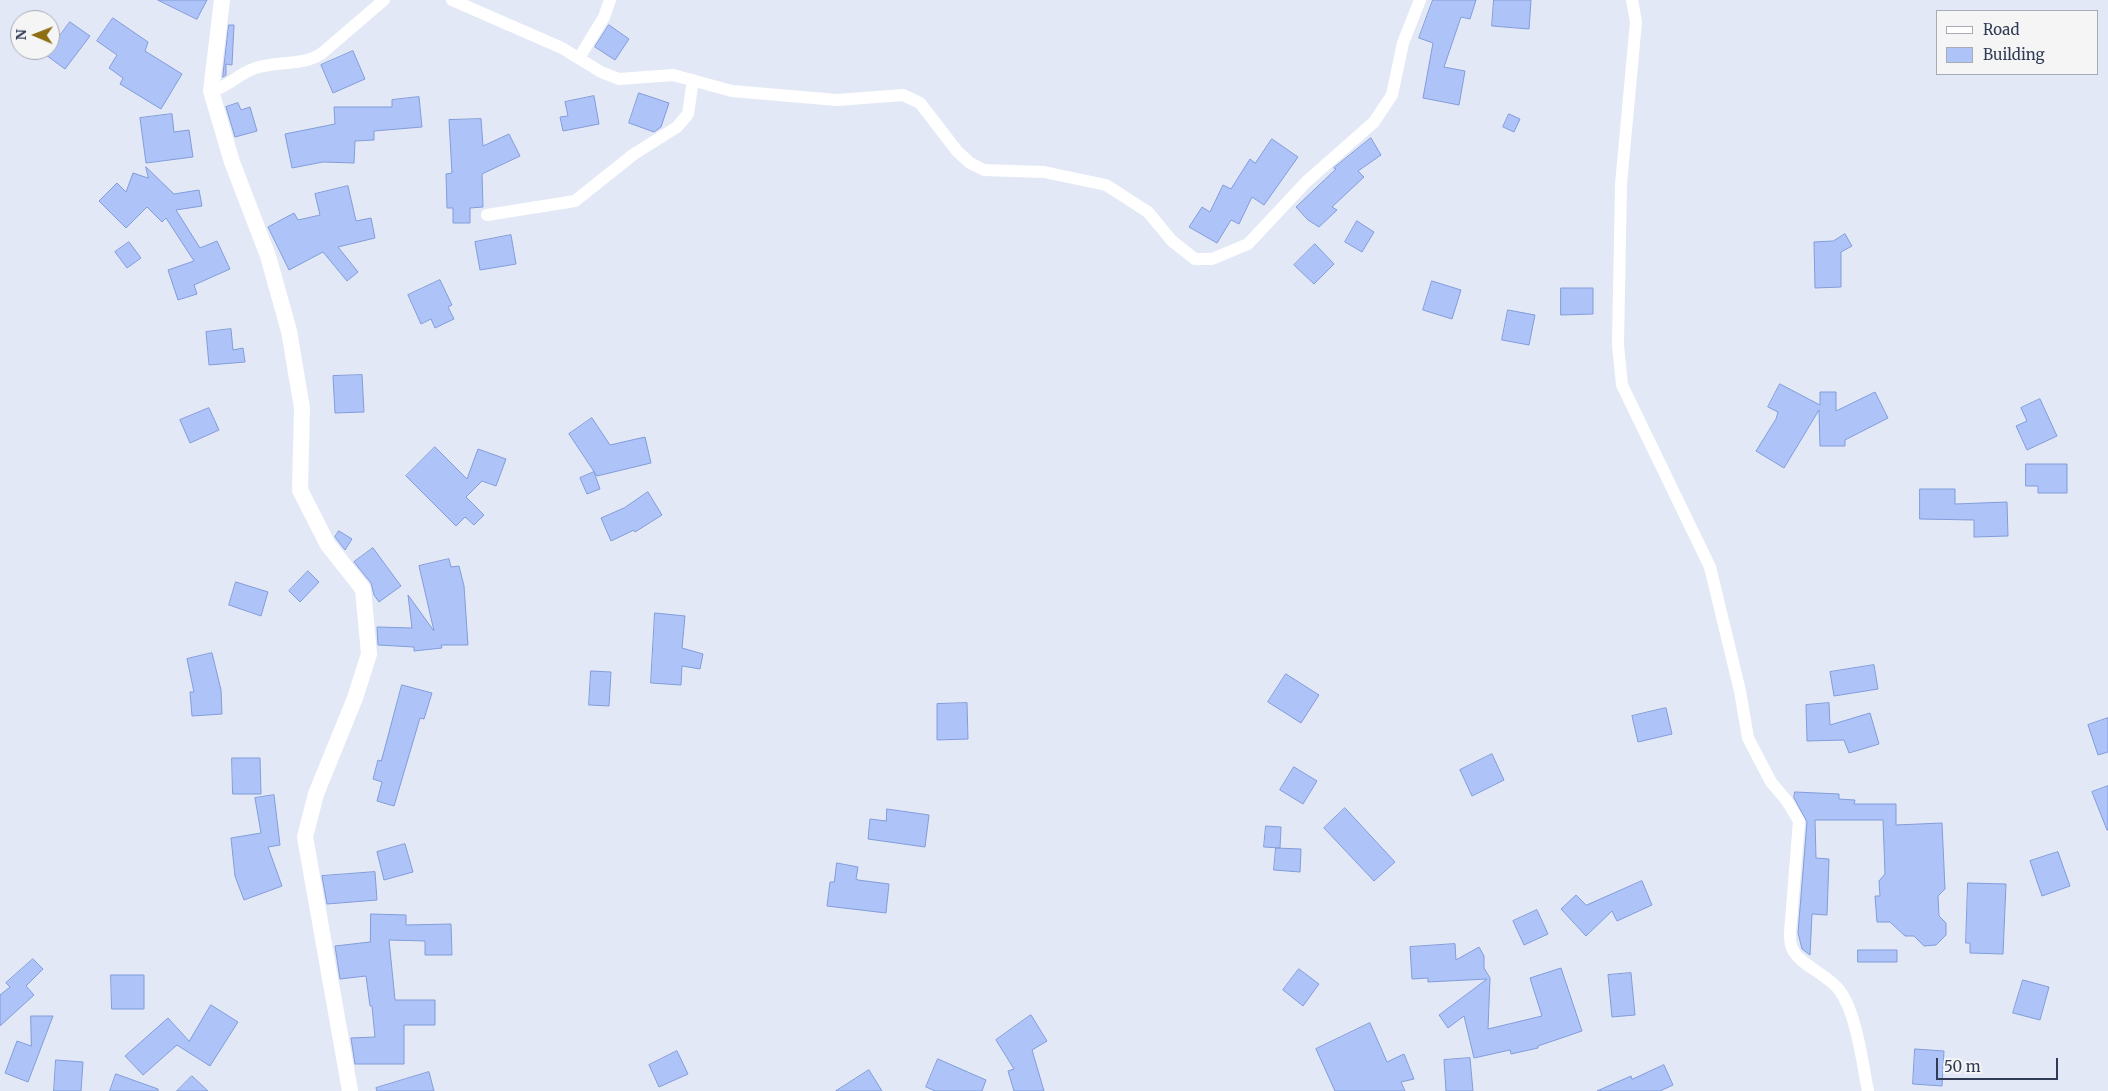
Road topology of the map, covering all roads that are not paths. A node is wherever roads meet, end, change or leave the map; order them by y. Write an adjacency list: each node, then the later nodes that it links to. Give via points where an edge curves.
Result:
1 (222, 0): 9 (street)
2 (384, 0): 9 (street, via 310,61 252,69 218,90)
3 (452, 0): 7 (street)
4 (610, 0): 7 (street, via 604,17)
5 (1420, 0): 8 (street, via 1403,43 1392,95 1374,122 1306,182 1248,244 1212,258 1195,259 1172,241 1148,212 1106,185 1044,172 984,170 970,163 920,103 903,95 837,100 732,91)
6 (1632, 0): 12 (street, via 1636,22 1620,184 1618,345 1622,385 1710,567 1748,738 1771,782 1787,800 1798,821 1790,933 1792,948 1840,991 1855,1026)
7 (579, 58): 8 (street, via 620,79 673,75)
8 (693, 80): 10 (street, via 688,114 677,128 634,154 574,201)
9 (211, 90): 11 (street, via 232,162 268,256 289,331 302,408 300,490 328,545 363,589 369,654 356,698 316,794 305,837)
10 (487, 215)
11 (350, 1091)
12 (1868, 1091)

